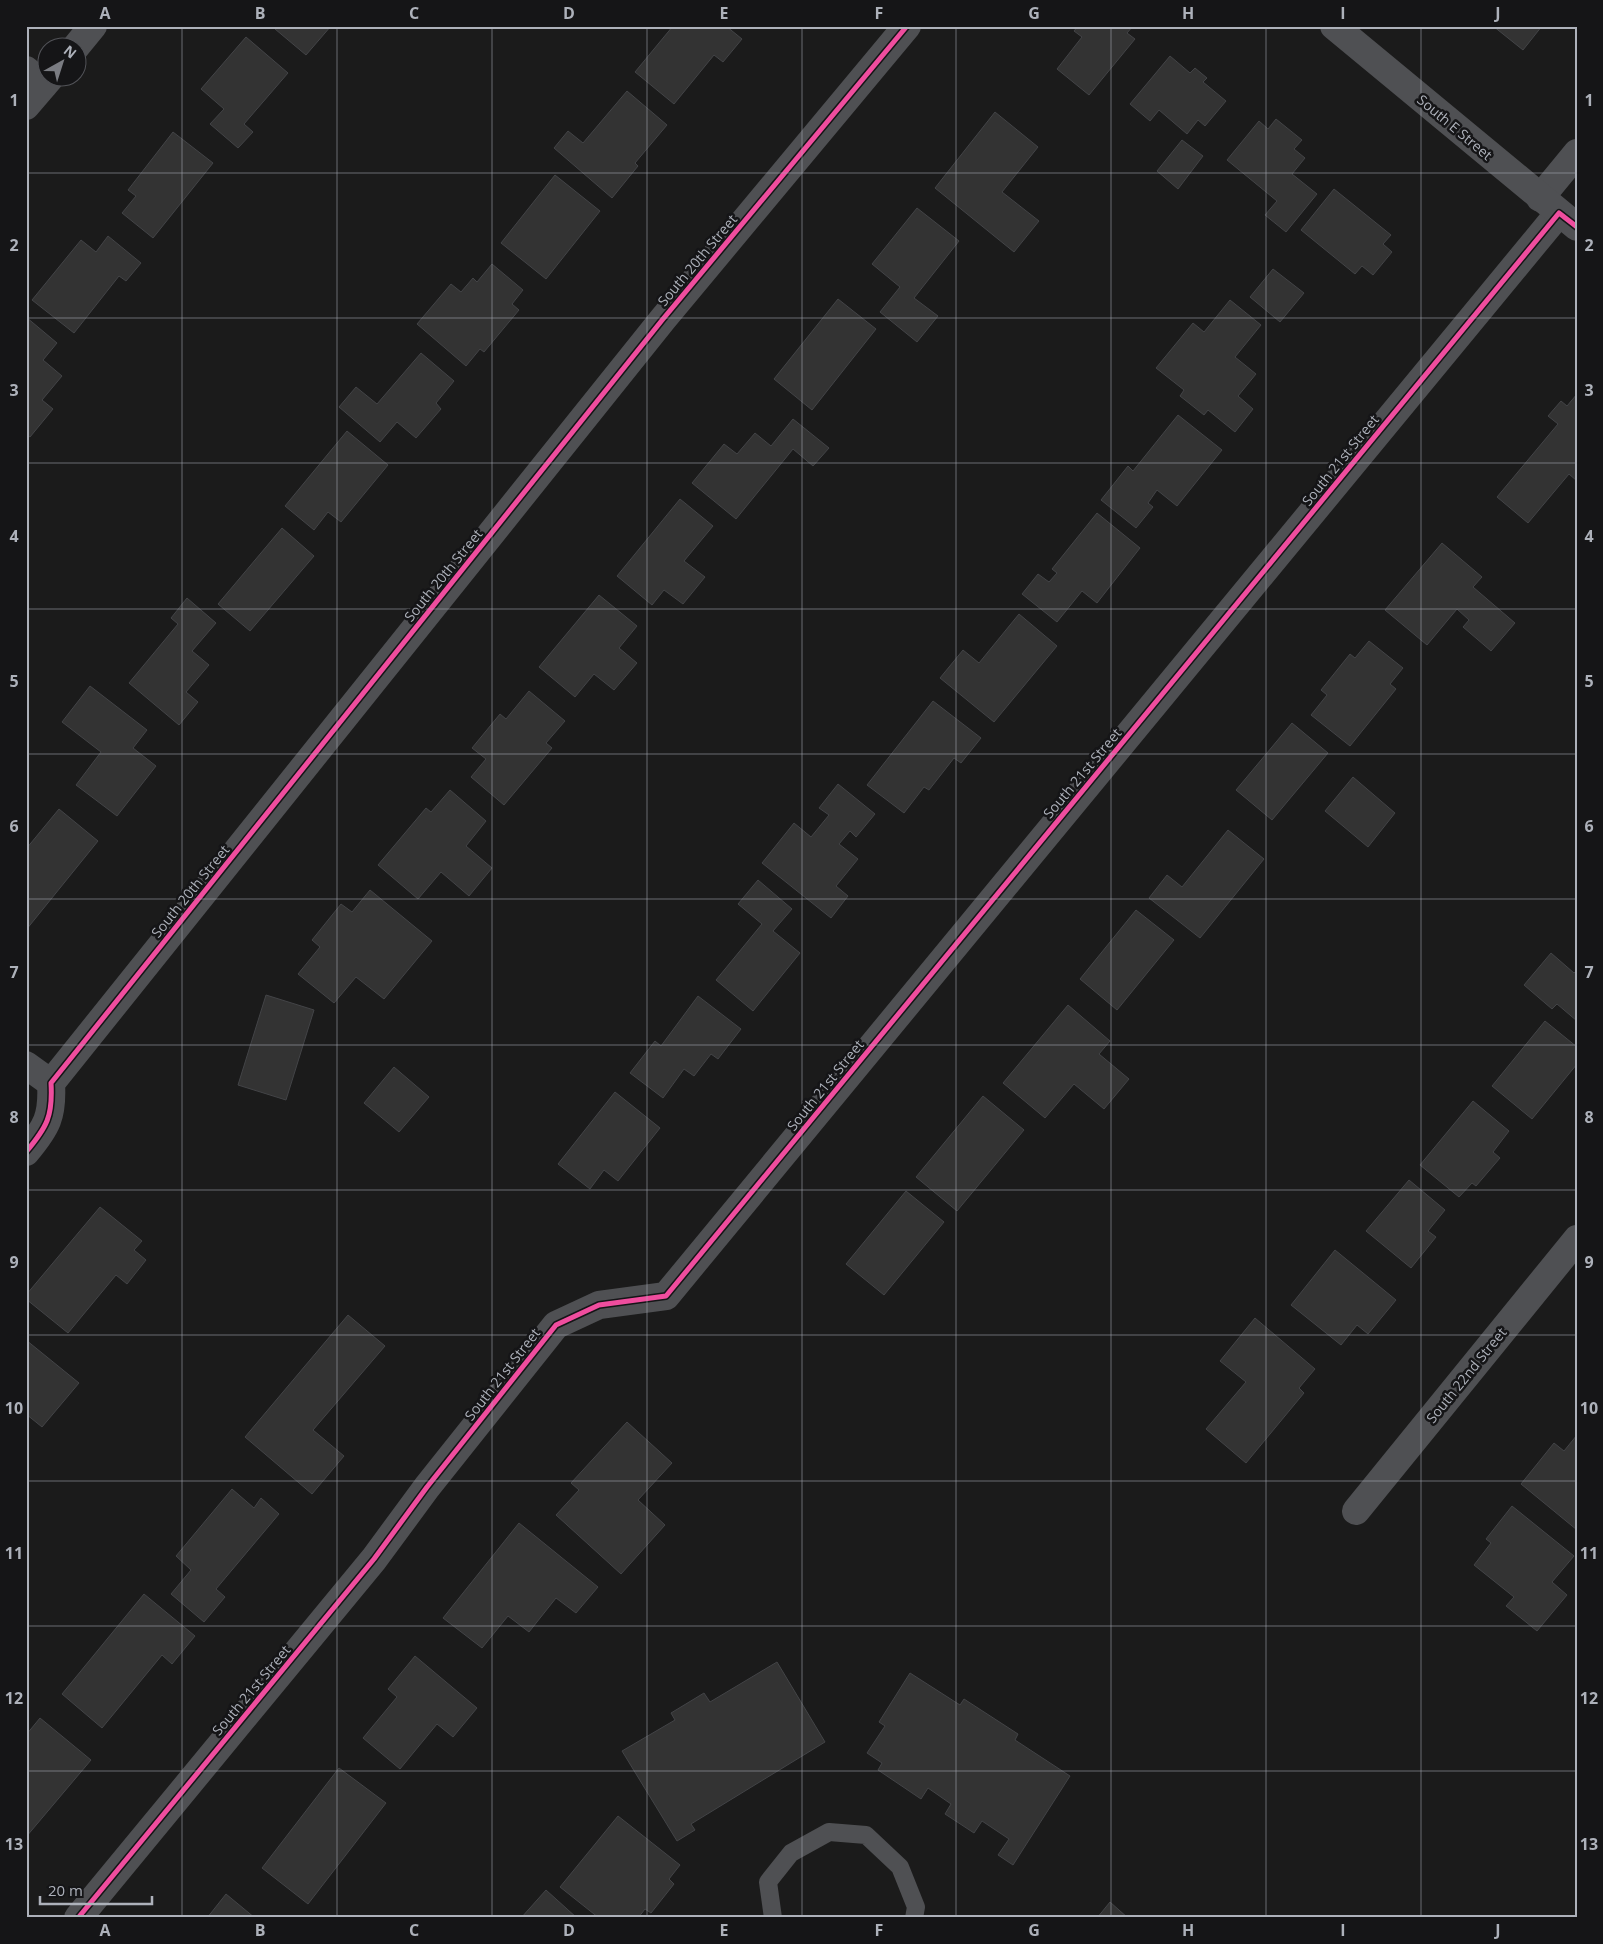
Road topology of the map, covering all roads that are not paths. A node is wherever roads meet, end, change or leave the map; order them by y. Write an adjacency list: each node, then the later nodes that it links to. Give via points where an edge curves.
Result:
1 (93, 26): 4 (street)
2 (906, 26): 10 (street, South 20th Street, via 660,323)
3 (1334, 26): 8 (street, South E Street)
4 (83, 38)
5 (38, 81): 6 (street)
6 (26, 106)
7 (1577, 154): 8 (street, South 21st Street)
8 (1559, 212): 14 (street, South 21st Street, via 666,1296 600,1305 556,1325 374,1559)
9 (26, 1065): 10 (street)
10 (50, 1083): 11 (street, via 52,1105 43,1132)
11 (26, 1152)
12 (1577, 1239): 13 (street, South 22nd Street)
13 (1356, 1511)
14 (78, 1918)
15 (772, 1918): 16 (lane, via 768,1882 791,1853 829,1832 866,1835 900,1866 916,1907)
16 (914, 1918)

